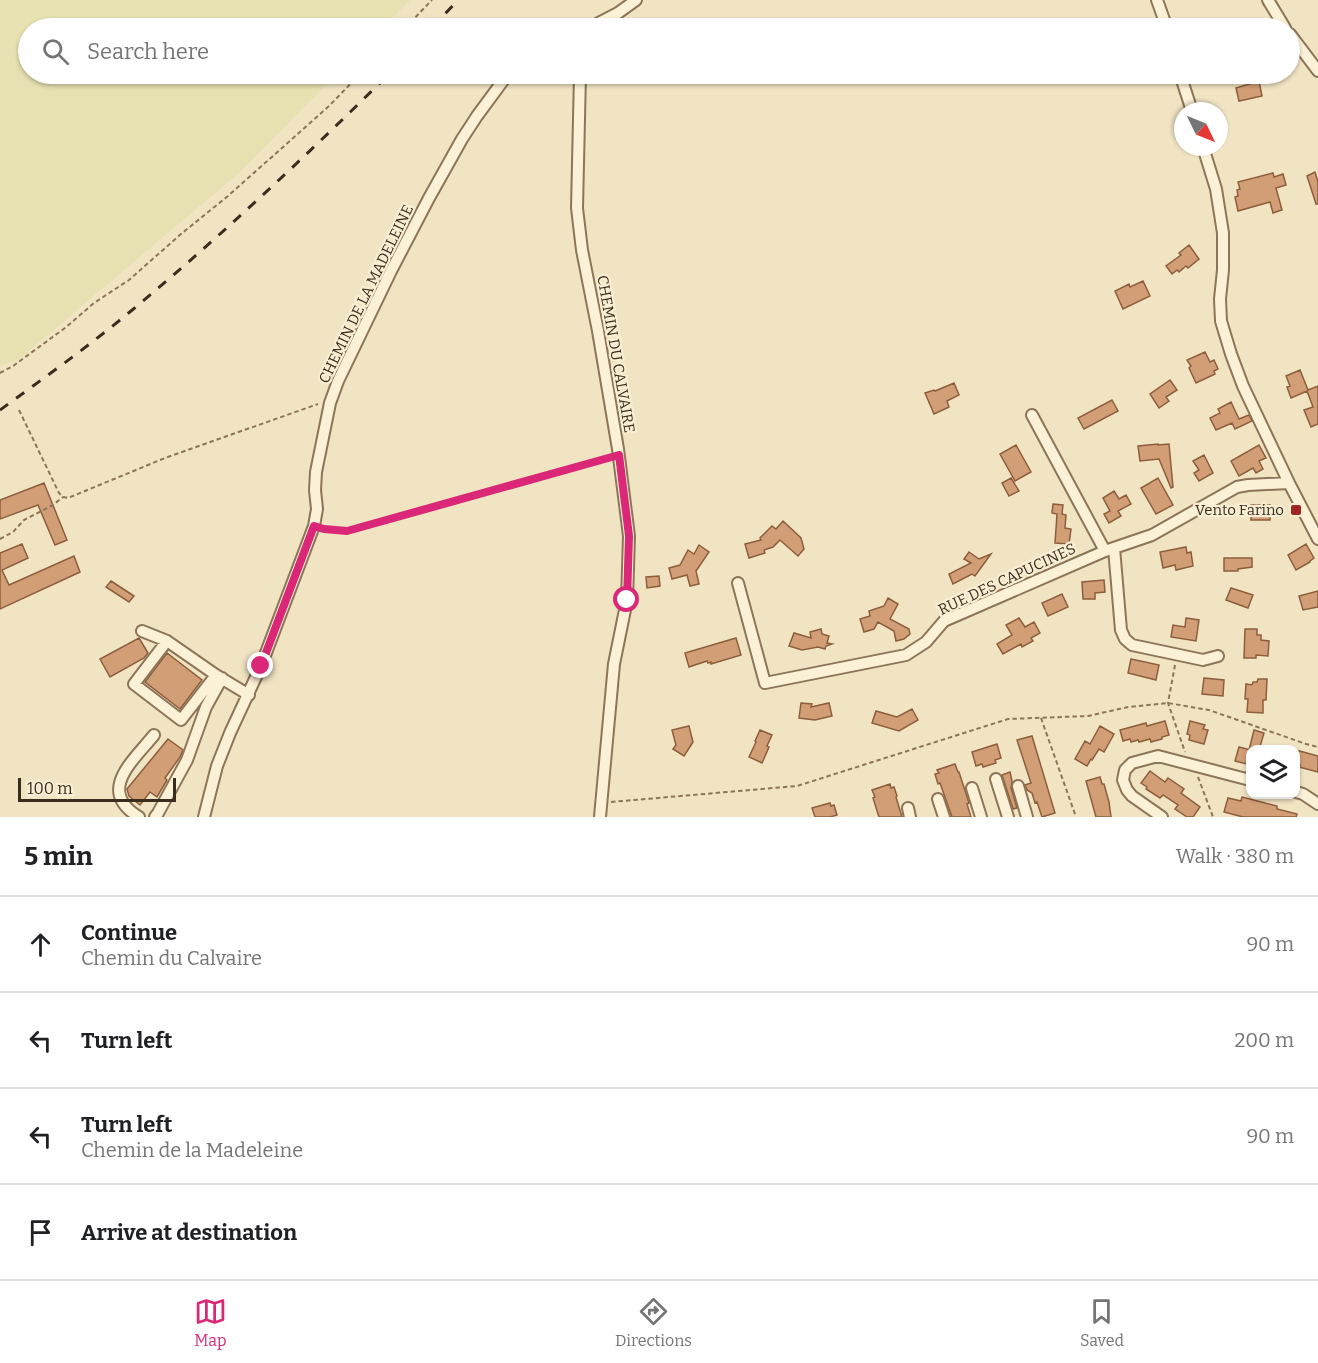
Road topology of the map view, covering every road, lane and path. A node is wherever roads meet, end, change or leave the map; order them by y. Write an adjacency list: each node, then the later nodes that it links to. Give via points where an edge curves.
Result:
1 (432, 0): 5 (path)
2 (636, 0): 6 (street)
3 (1157, 0): 7 (street)
4 (1268, 0): 8 (street)
5 (415, 18)
6 (608, 18)
7 (1163, 18)
8 (1279, 18)
9 (1300, 47): 10 (street)
10 (1318, 71)
11 (350, 84): 17 (path, via 129,280)
12 (501, 84): 18 (street, CHEMIN DE LA MADELEINE, via 472,123 429,198)
13 (579, 84): 21 (street, CHEMIN DU CALVAIRE, via 578,218)
14 (1183, 84): 15 (street)
15 (1189, 102)
16 (1206, 156): 22 (street, via 1216,189 1222,233 1221,321 1243,386)
17 (0, 373)
18 (330, 403): 23 (path, via 187,450); 25 (street, CHEMIN DE LA MADELEINE, via 316,472)
19 (19, 410): 23 (path)
20 (1032, 415): 28 (street)
21 (619, 455): 25 (path, via 347,531); 47 (street, CHEMIN DU CALVAIRE, via 629,536 627,600 614,664)
22 (1289, 483): 24 (street); 28 (street, RUE DES CAPUCINES, via 1237,487 1152,536)
23 (63, 497): 26 (path)
24 (1314, 524): 27 (street)
25 (314, 526): 35 (street, CHEMIN DE LA MADELEINE)
26 (0, 539)
27 (1318, 539)
28 (1109, 549): 29 (street, RUE DES CAPUCINES, via 944,621 926,642 906,655 765,683); 32 (street, via 1125,639 1132,645)
29 (738, 583)
30 (142, 631): 31 (street)
31 (167, 640): 34 (street); 34 (street, via 134,684 181,720)
32 (1176, 654): 33 (street, via 1203,660); 36 (path)
33 (1218, 656)
34 (219, 677): 35 (street); 51 (street, via 187,760)
35 (249, 695): 52 (street, CHEMIN DE LA MADELEINE, via 217,766)
36 (1168, 703): 37 (path, via 1088,716); 39 (path, via 1209,710); 40 (path)
37 (1041, 718): 47 (path, via 1008,719 797,786); 57 (path)
38 (154, 735): 49 (street, via 124,772 119,785 119,798)
39 (1318, 747)
40 (1191, 764): 42 (street); 58 (street, via 1158,756 1125,770 1127,790); 59 (path)
41 (996, 779): 56 (street)
42 (1246, 779)
43 (1018, 786): 50 (street)
44 (972, 789): 55 (street)
45 (1300, 793): 48 (street)
46 (938, 799): 54 (street)
47 (602, 803): 53 (street, CHEMIN DU CALVAIRE)
48 (1318, 804)
49 (133, 815)
50 (1026, 815): 56 (street)
51 (155, 817)
52 (204, 817)
53 (600, 817)
54 (944, 817)
55 (981, 817)
56 (1010, 817)
57 (1076, 817)
58 (1162, 817)
59 (1213, 817)

